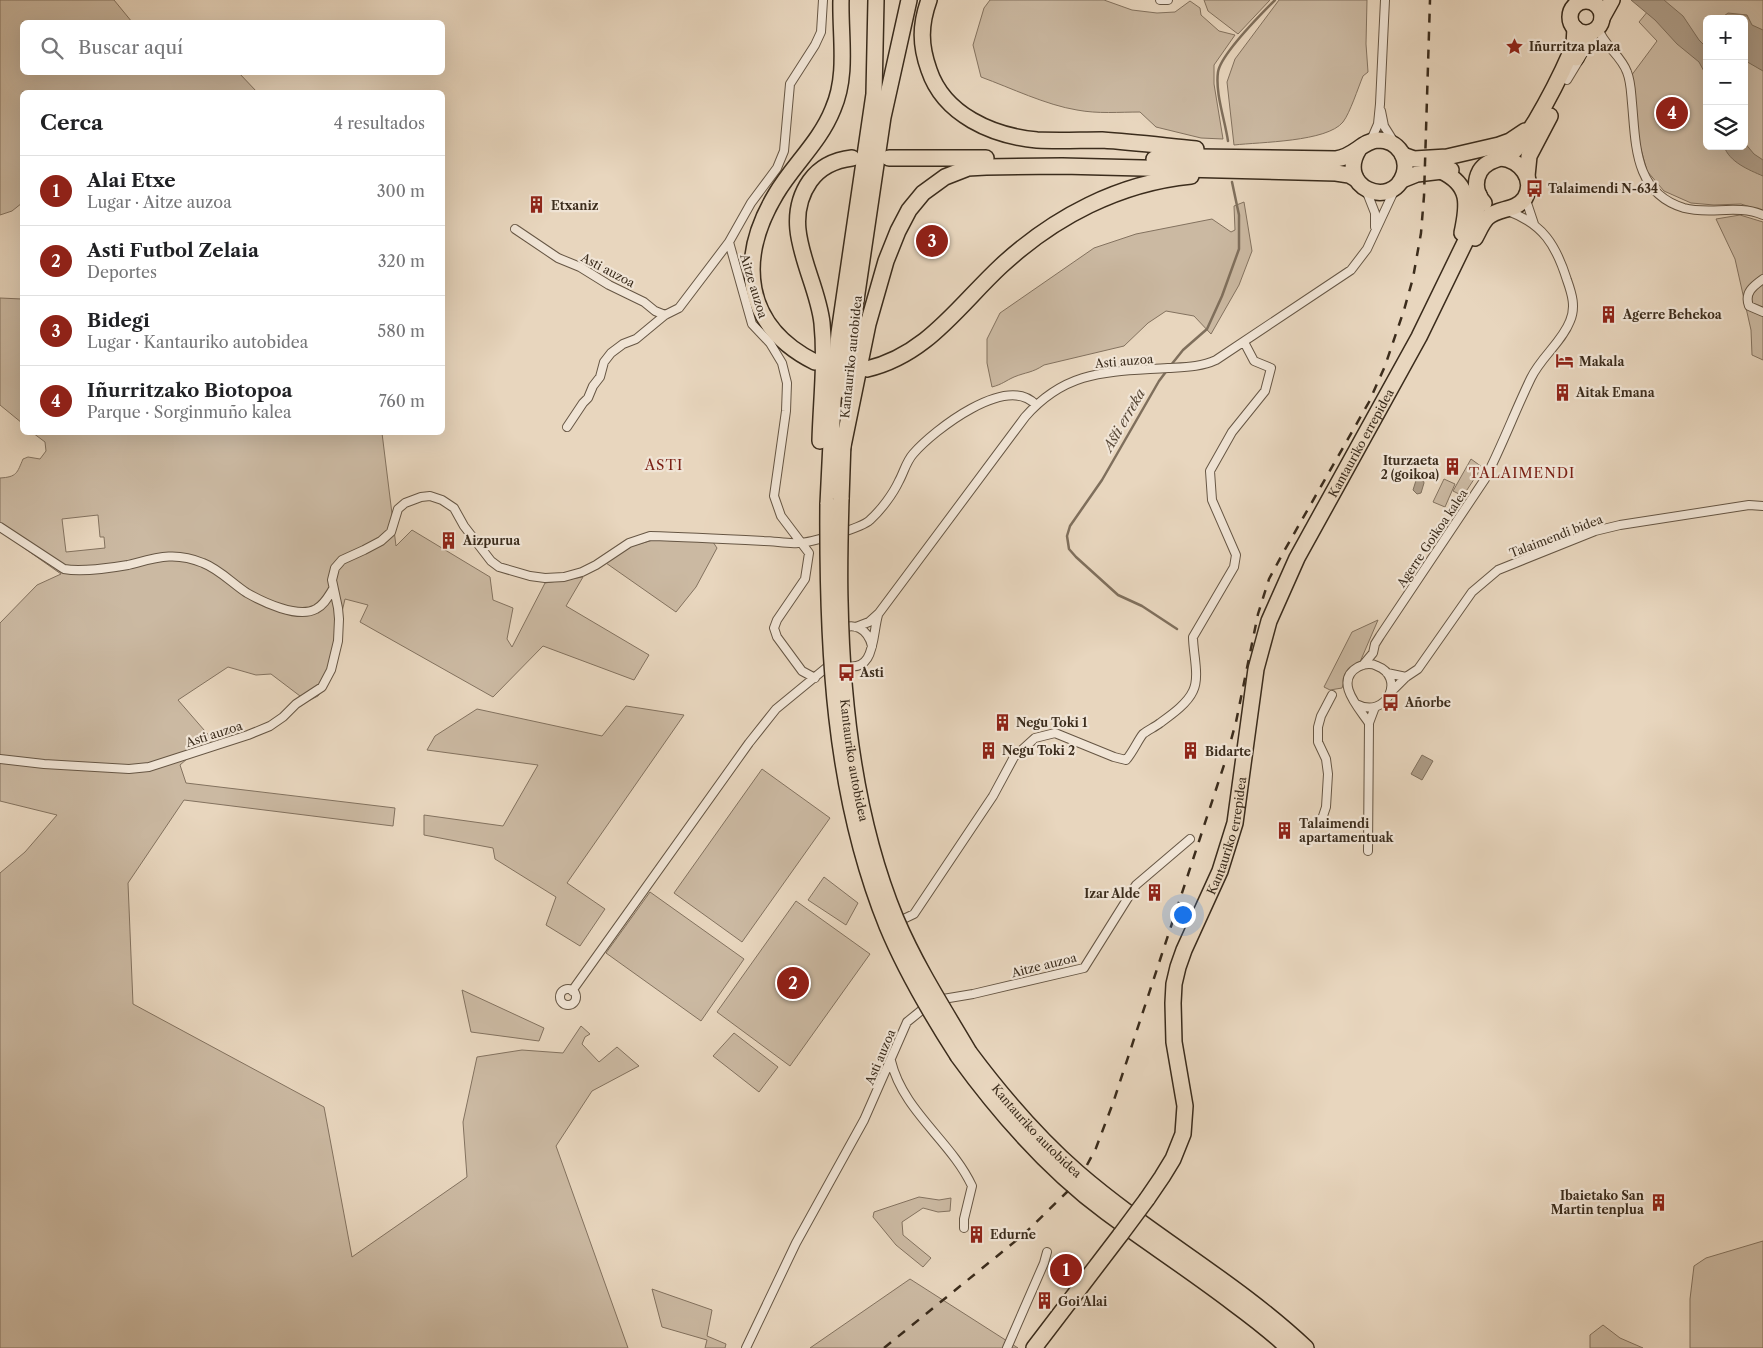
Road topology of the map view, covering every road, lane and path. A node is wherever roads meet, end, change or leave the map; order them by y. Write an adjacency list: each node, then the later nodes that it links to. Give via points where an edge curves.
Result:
1 (823, 0): 35 (street, Aitze auzoa, via 821,32 790,84 784,151 777,168 751,203)
2 (841, 0): 42 (highway, via 842,74 834,108 820,134 776,193 760,225 752,253 753,286 767,321 790,347)
3 (876, 0): 47 (highway, Kantauriko autobidea, via 874,94 838,342)
4 (909, 0): 46 (highway, Kantauriko autobidea, via 883,117 862,252)
5 (929, 0): 21 (highway, via 921,32 930,75 948,102 977,123 1036,140 1123,142)
6 (1160, 0): 7 (street)
7 (1168, 0)
8 (1384, 0): 15 (street)
9 (1612, 0): 11 (highway)
10 (1587, 1): 11 (highway, via 1600,8); 12 (highway, via 1572,10 1571,20)
11 (1597, 26): 12 (highway, via 1585,33); 13 (street); 14 (highway, via 1579,50)
12 (1575, 28): 16 (highway, via 1574,45)
13 (1612, 49): 14 (street, via 1599,43 1587,48); 31 (street, via 1628,74 1638,160 1651,186 1684,208 1705,211 1743,209)
14 (1567, 80): 25 (highway, via 1532,148)
15 (1380, 104): 17 (street, via 1376,130); 18 (street, via 1384,126)
16 (1535, 121): 18 (highway, via 1517,137 1500,145 1446,157); 22 (highway, via 1510,154)
17 (1364, 146): 18 (highway, via 1380,140); 21 (highway, via 1350,156 1336,160); 27 (highway, via 1353,164)
18 (1404, 154): 22 (highway, via 1430,162); 26 (highway, via 1405,172)
19 (852, 158): 47 (highway, via 829,165 813,177 802,195 797,213 799,237 818,303 824,339)
20 (889, 158): 21 (highway)
21 (1249, 158)
22 (1496, 159): 25 (highway, via 1510,159); 28 (highway, via 1480,170)
23 (1231, 171): 27 (highway, via 1336,173 1348,175); 43 (highway, via 1147,183 1073,213 1019,250 916,348 883,365); 46 (highway, via 986,167 968,168 945,177 923,193 909,210 886,261 868,324)
24 (1441, 171): 26 (highway, via 1417,174); 28 (highway, via 1463,174); 36 (highway, via 1452,176 1461,186 1466,199 1465,218)
25 (1527, 176): 29 (highway)
26 (1400, 183): 27 (highway, via 1392,190 1378,193); 34 (street, Asti auzoa)
27 (1361, 184): 34 (street, Asti auzoa, via 1375,212)
28 (1478, 190): 30 (highway, via 1488,206); 36 (highway, via 1471,230)
29 (1525, 197): 30 (highway); 32 (street)
30 (1504, 210): 32 (street); 40 (highway, via 1488,217 1483,224 1462,268)
31 (1763, 215)
32 (1534, 224): 55 (street, Agerre Goikoa kalea, via 1549,239 1562,263 1572,296 1570,321 1534,372 1485,479 1380,636)
33 (515, 229): 39 (street, Asti auzoa, via 558,258 580,266)
34 (1374, 232): 41 (street, Asti auzoa, via 1362,257 1345,276)
35 (729, 242): 39 (street, via 679,308); 50 (street, Aitze auzoa, via 752,324 778,356 787,383 774,496 781,516)
36 (1452, 270): 40 (highway)
37 (1763, 279): 38 (street, via 1752,287 1747,300 1749,306)
38 (1763, 312)
39 (665, 315): 45 (street, via 611,353 588,398)
40 (1419, 337): 84 (highway, Kantauriko errepidea, bridge, via 1298,558 1264,636 1254,684 1235,823 1220,871 1184,950 1174,984 1174,1042 1185,1106 1183,1134 1162,1178)
41 (1244, 342): 44 (street, Asti auzoa, via 1200,365 1088,376 1058,388); 75 (street, via 1254,361 1271,368 1265,392 1232,432 1210,471 1212,500 1236,555 1234,567 1193,637 1196,659 1193,691 1181,706 1143,734 1126,760 1055,733 1035,738 1014,757 914,914)
42 (814, 362)
43 (867, 369)
44 (1036, 405): 50 (street, via 1030,398 1018,396 989,400 969,410 912,454 892,493 870,521 860,527); 52 (street, Asti auzoa)
45 (567, 427)
46 (842, 451): 47 (highway, Kantauriko autobidea)
47 (830, 502): 78 (highway, Kantauriko autobidea, bridge, via 850,737 871,846 912,956); 78 (highway, Kantauriko autobidea, bridge, via 822,553 828,573 833,681 849,802 864,862 888,927 912,980)
48 (1763, 506): 63 (street, Talaimendi bidea, via 1620,525 1596,531 1498,570 1472,592 1421,666)
49 (0, 527): 51 (street, Asti auzoa, via 64,569 126,565 181,556 204,563 249,594 297,612 314,611)
50 (801, 543): 51 (street, Asti auzoa, via 650,536 629,543 582,572 545,578 499,567 464,526 454,508 430,496 405,503 398,509 386,536 342,560 335,568); 64 (street, Aitze auzoa, via 808,553 805,579 774,628 801,670)
51 (333, 589): 71 (street, Asti auzoa, via 339,619 331,670 322,687 270,726 149,767 129,769)
52 (879, 613): 53 (street, Asti auzoa); 54 (street, Asti auzoa)
53 (856, 627): 54 (street, via 866,632); 56 (street, via 837,631 831,645)
54 (872, 646): 59 (street, via 868,659)
55 (1373, 653): 58 (street, Agerre Goikoa kalea); 60 (street)
56 (836, 660): 57 (street); 61 (street)
57 (843, 665): 59 (street); 65 (street)
58 (1363, 665): 60 (street); 68 (street, via 1355,669 1348,682 1348,693)
59 (856, 666): 65 (street)
60 (1379, 666): 62 (street)
61 (824, 671): 64 (street); 65 (street)
62 (1387, 673): 63 (street); 66 (street)
63 (1406, 677): 66 (street, Talaimendi bidea)
64 (815, 678): 76 (street, via 776,709 749,743)
65 (842, 682): 75 (street, via 844,730 856,802 876,875)
66 (1391, 692): 69 (street)
67 (1332, 695): 72 (street, via 1318,727 1318,742 1326,759 1328,774)
68 (1356, 704): 69 (street); 70 (street)
69 (1376, 707): 70 (street)
70 (1369, 723): 74 (street)
71 (0, 759)
72 (1322, 819)
73 (1190, 839): 77 (street, Aitze auzoa, via 1136,885 1084,968)
74 (1368, 851)
75 (894, 924): 77 (street)
76 (572, 990)
77 (932, 1001): 79 (street, Asti auzoa, via 907,1022)
78 (963, 1054): 85 (highway, Kantauriko autobidea, via 981,1088 1068,1182 1275,1334); 86 (highway, Kantauriko autobidea, via 1077,1172 1281,1324)
79 (891, 1061): 80 (street, via 907,1096 958,1162 972,1186); 82 (street, Asti auzoa, via 864,1120 796,1243)
80 (964, 1228)
81 (1047, 1252): 83 (street)
82 (746, 1348)
83 (1007, 1348)
84 (1034, 1348)
85 (1288, 1348)
86 (1306, 1348)

